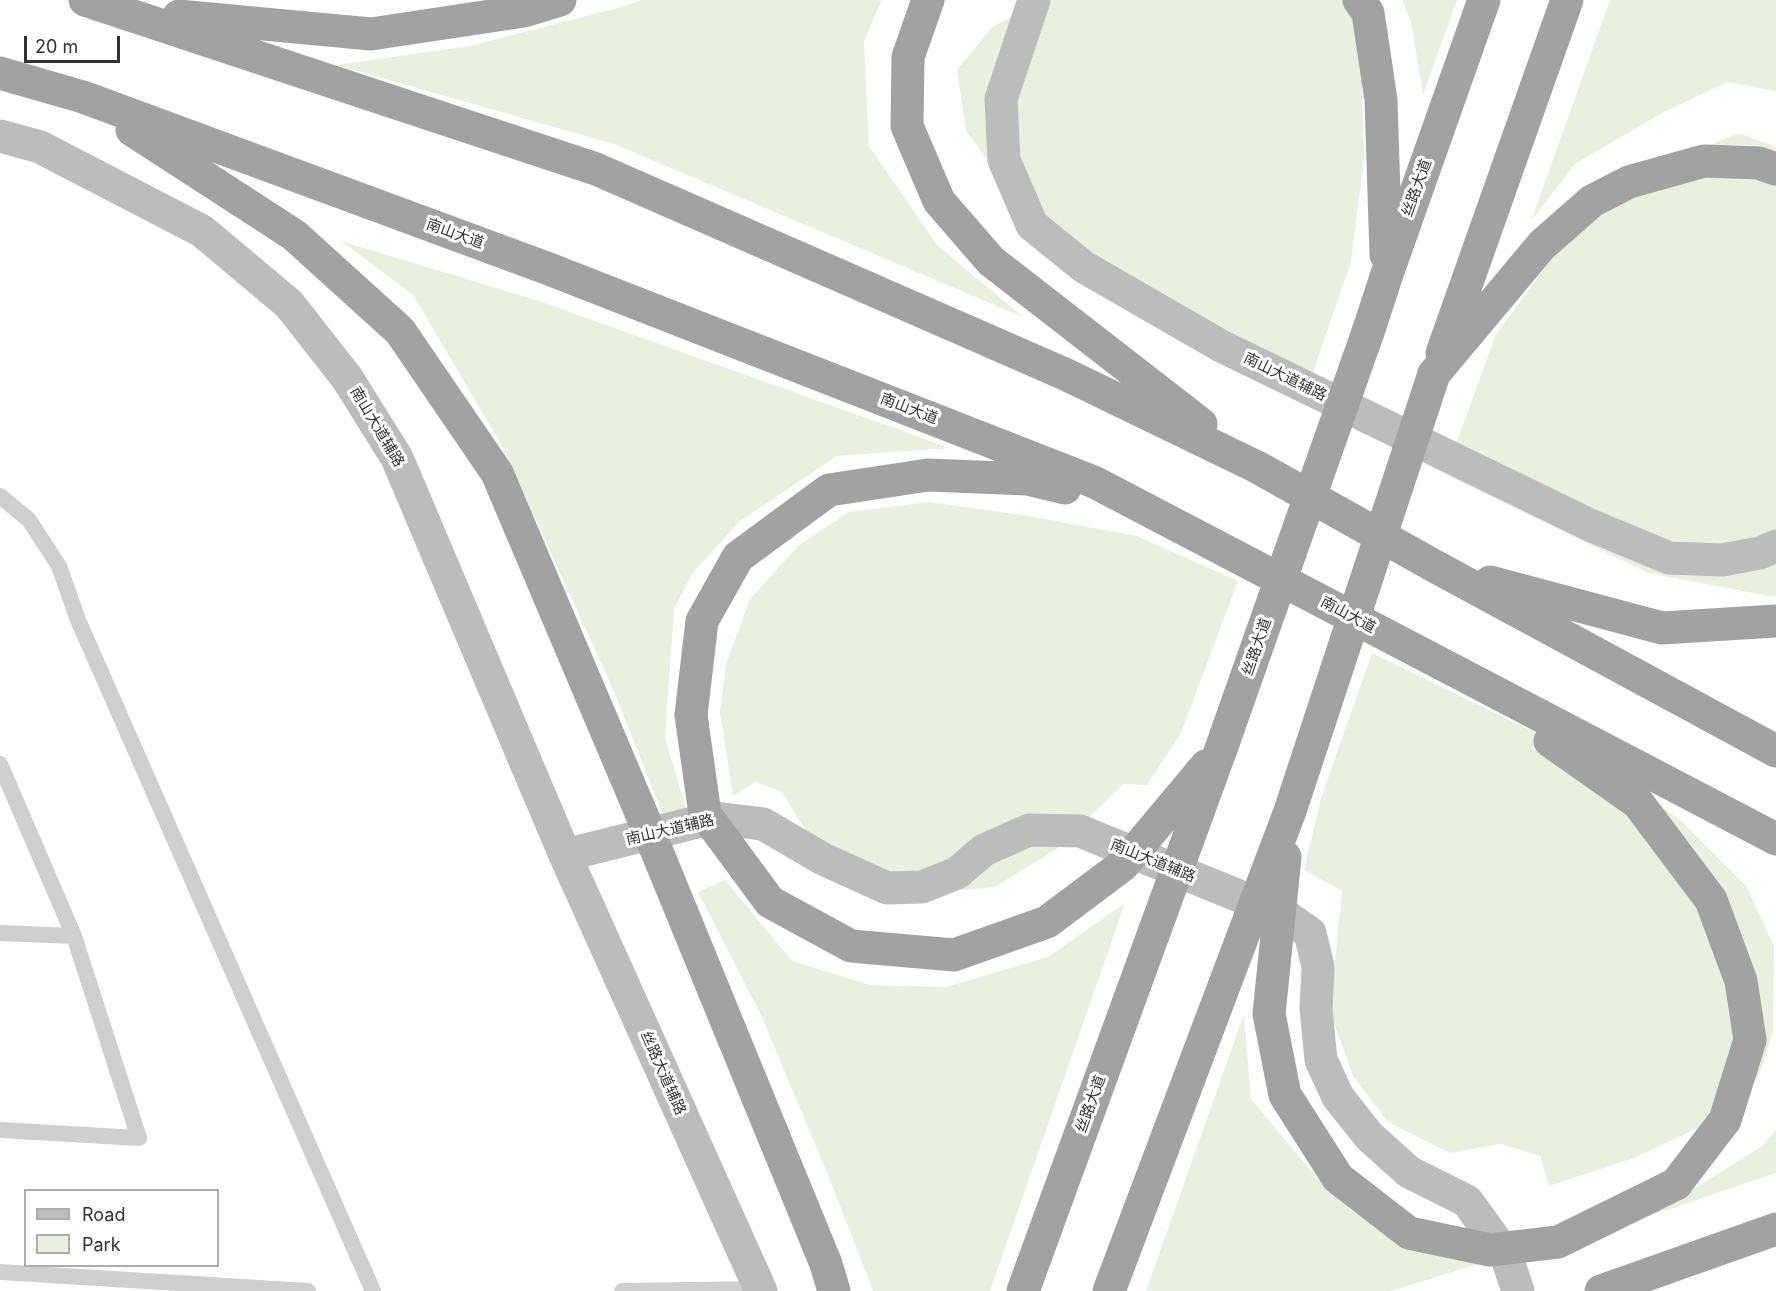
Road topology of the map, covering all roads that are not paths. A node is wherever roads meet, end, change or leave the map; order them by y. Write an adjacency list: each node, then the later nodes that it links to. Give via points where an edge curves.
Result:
1 (560, 0): 7 (highway, via 524,11 371,34 258,25)
2 (928, 0): 14 (highway, via 908,57 907,126 939,201 991,261)
3 (1034, 0): 17 (main road, 南山大道辅路, via 1000,99 1004,160 1032,225 1083,267 1221,346 1590,525 1669,558 1722,560)
4 (1359, 0): 12 (highway, via 1368,13 1381,100)
5 (1484, 0): 12 (highway, 丝路大道)
6 (1567, 0): 13 (highway)
7 (99, 5): 14 (highway, via 596,168 1067,375)
8 (0, 74): 9 (highway, 南山大道)
9 (83, 98): 16 (highway, 南山大道, via 549,269 1094,482); 36 (highway, bridge, via 294,235 400,331 497,473 642,815)
10 (0, 136): 26 (main road, 南山大道辅路, via 40,147 202,231 289,304 340,369 398,458)
11 (1776, 169): 13 (highway, via 1758,163 1704,161 1629,182 1592,201 1542,245)
12 (1387, 274): 21 (highway, 丝路大道, bridge)
13 (1434, 374): 24 (highway, bridge)
14 (1257, 467): 18 (highway)
15 (0, 496): 34 (lane, via 29,520 59,566 78,620)
16 (1143, 506): 20 (highway, 南山大道); 21 (highway, bridge, via 1027,479 928,475 829,490 738,557 702,621 690,715 705,814 770,902 851,946 954,955 1047,922 1123,865)
17 (1776, 546)
18 (1438, 568): 19 (highway, via 1662,628); 22 (highway)
19 (1776, 621)
20 (1441, 664): 24 (highway, bridge, via 1638,802 1712,900 1741,981 1750,1040 1725,1120 1676,1184 1558,1242 1490,1250 1409,1233 1338,1178 1285,1095 1269,1014); 25 (highway, 南山大道)
21 (1221, 749): 37 (highway, 丝路大道, bridge)
22 (1776, 751)
23 (2, 771): 28 (lane)
24 (1290, 811): 38 (highway, bridge)
25 (1776, 839)
26 (565, 855): 32 (main road, 丝路大道辅路); 39 (main road, 南山大道辅路, via 713,818 763,824 823,859 887,888 922,887 957,873 984,850 1029,830 1080,831 1283,914 1310,933 1318,967 1316,1009 1321,1060 1338,1097 1369,1136 1409,1172 1467,1201 1506,1256)
27 (0, 933): 28 (lane)
28 (74, 936): 29 (lane, via 139,1138)
29 (0, 1130)
30 (1776, 1228): 40 (highway)
31 (0, 1272): 33 (lane)
32 (760, 1290): 35 (lane)
33 (308, 1291)
34 (373, 1291)
35 (622, 1291)
36 (834, 1291)
37 (1023, 1291)
38 (1109, 1291)
39 (1518, 1291)
40 (1601, 1291)

